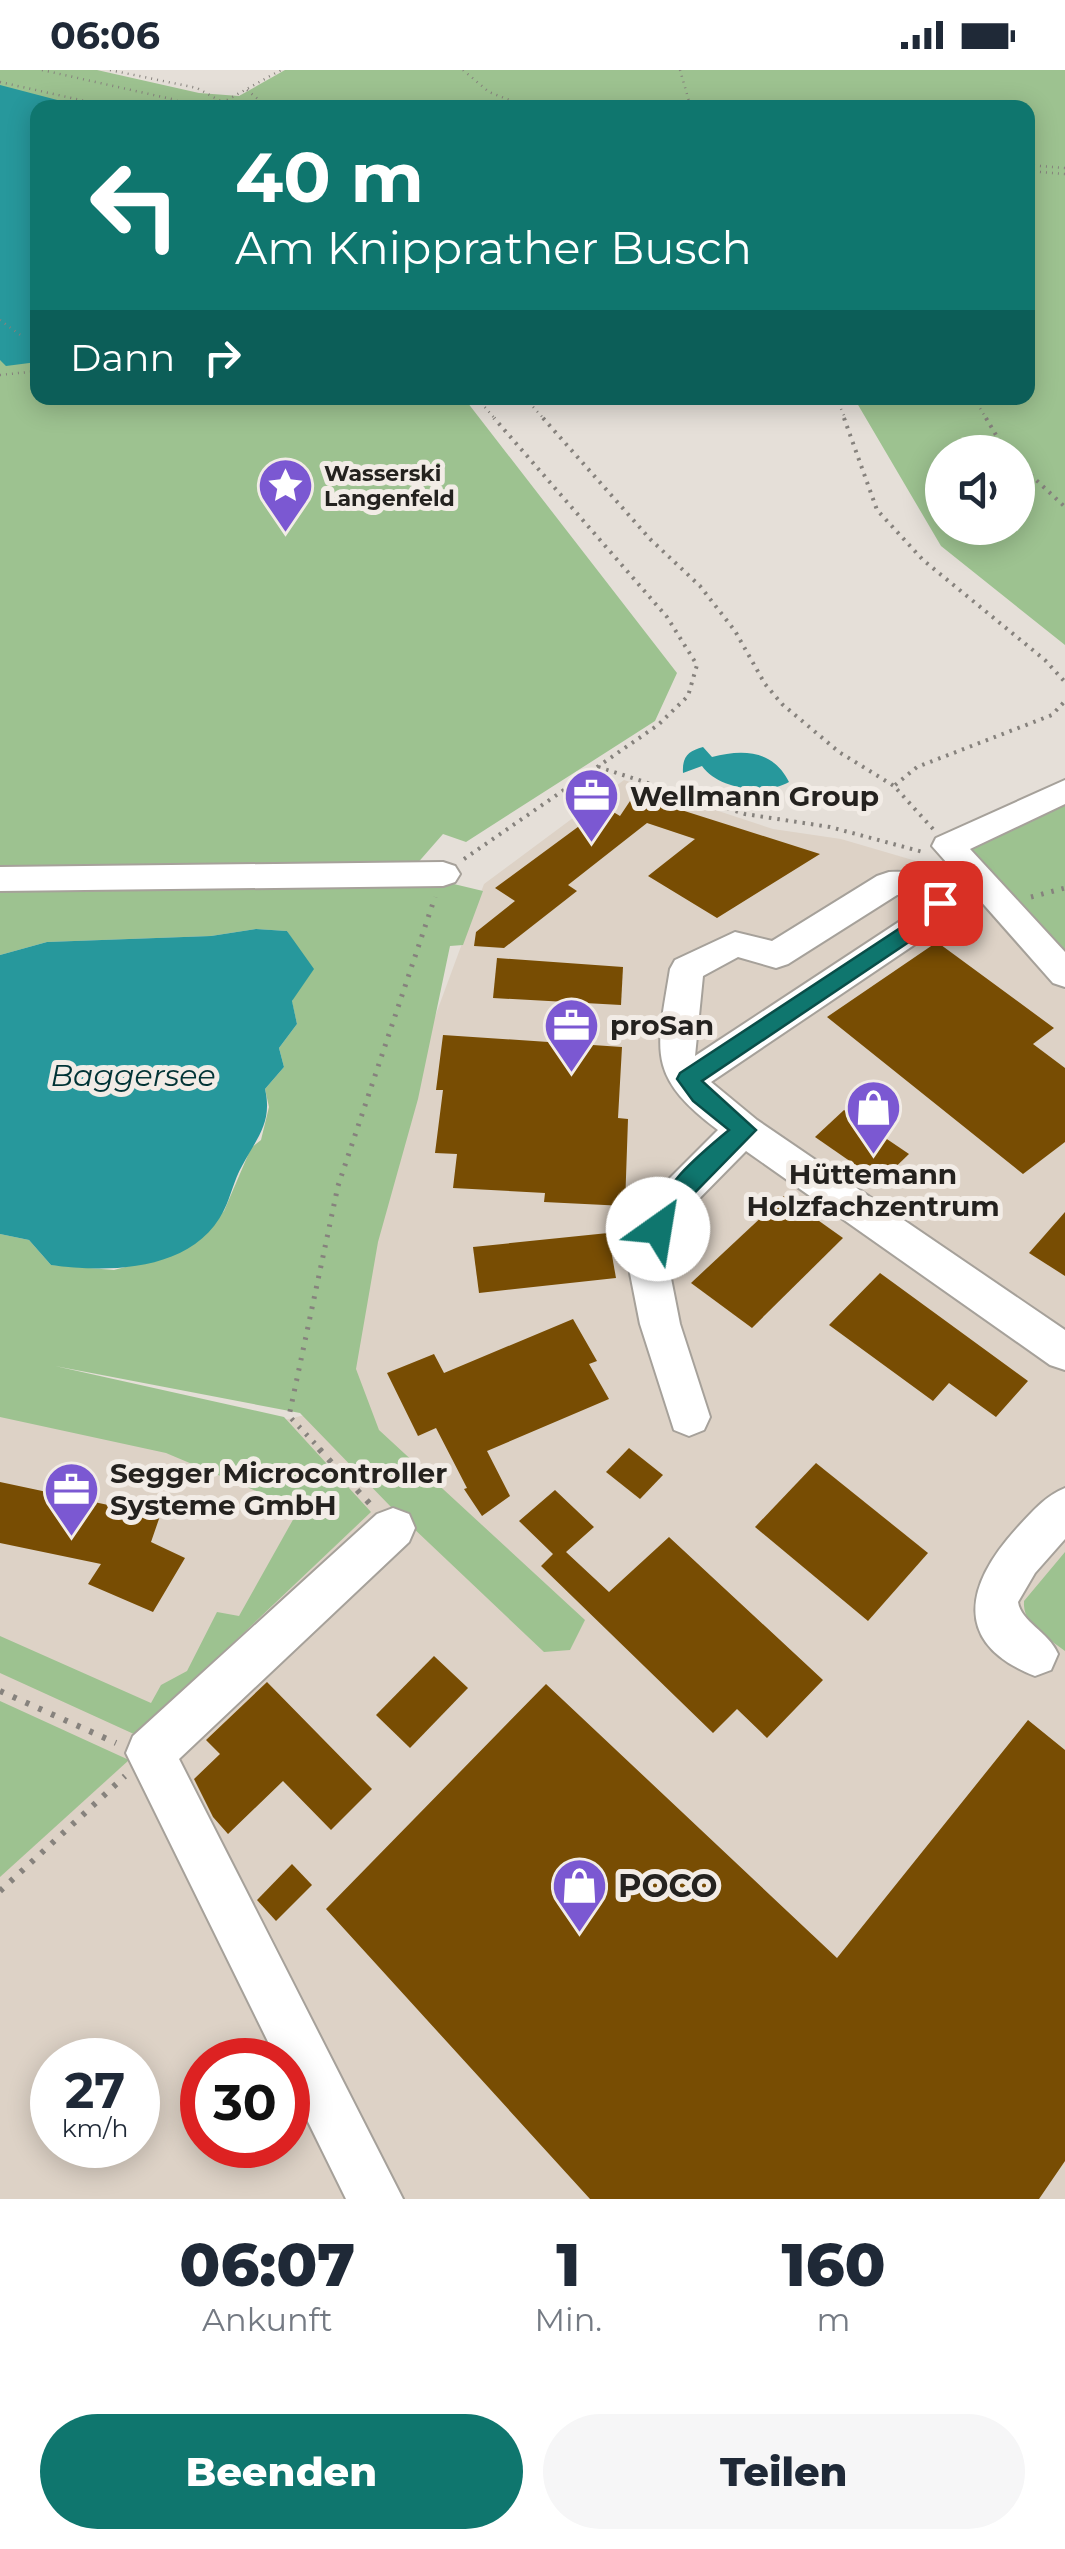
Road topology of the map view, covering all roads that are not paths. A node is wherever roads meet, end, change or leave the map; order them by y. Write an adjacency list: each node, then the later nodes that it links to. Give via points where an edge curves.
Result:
1 (1065, 792): 4 (street, via 956,854)
2 (443, 874): 3 (street)
3 (0, 879)
4 (1065, 974)
5 (688, 1079): 5 (street, via 677,1056 687,969 735,944 776,954 889,884 920,884 940,903 939,912); 6 (street)
6 (744, 1130): 7 (street); 8 (street, via 665,1208 647,1258)
7 (1065, 1352)
8 (689, 1416)
9 (1065, 1508): 11 (street, via 998,1585 995,1612)
10 (393, 1528): 12 (street, via 150,1753)
11 (1035, 1654)
12 (375, 2199)

